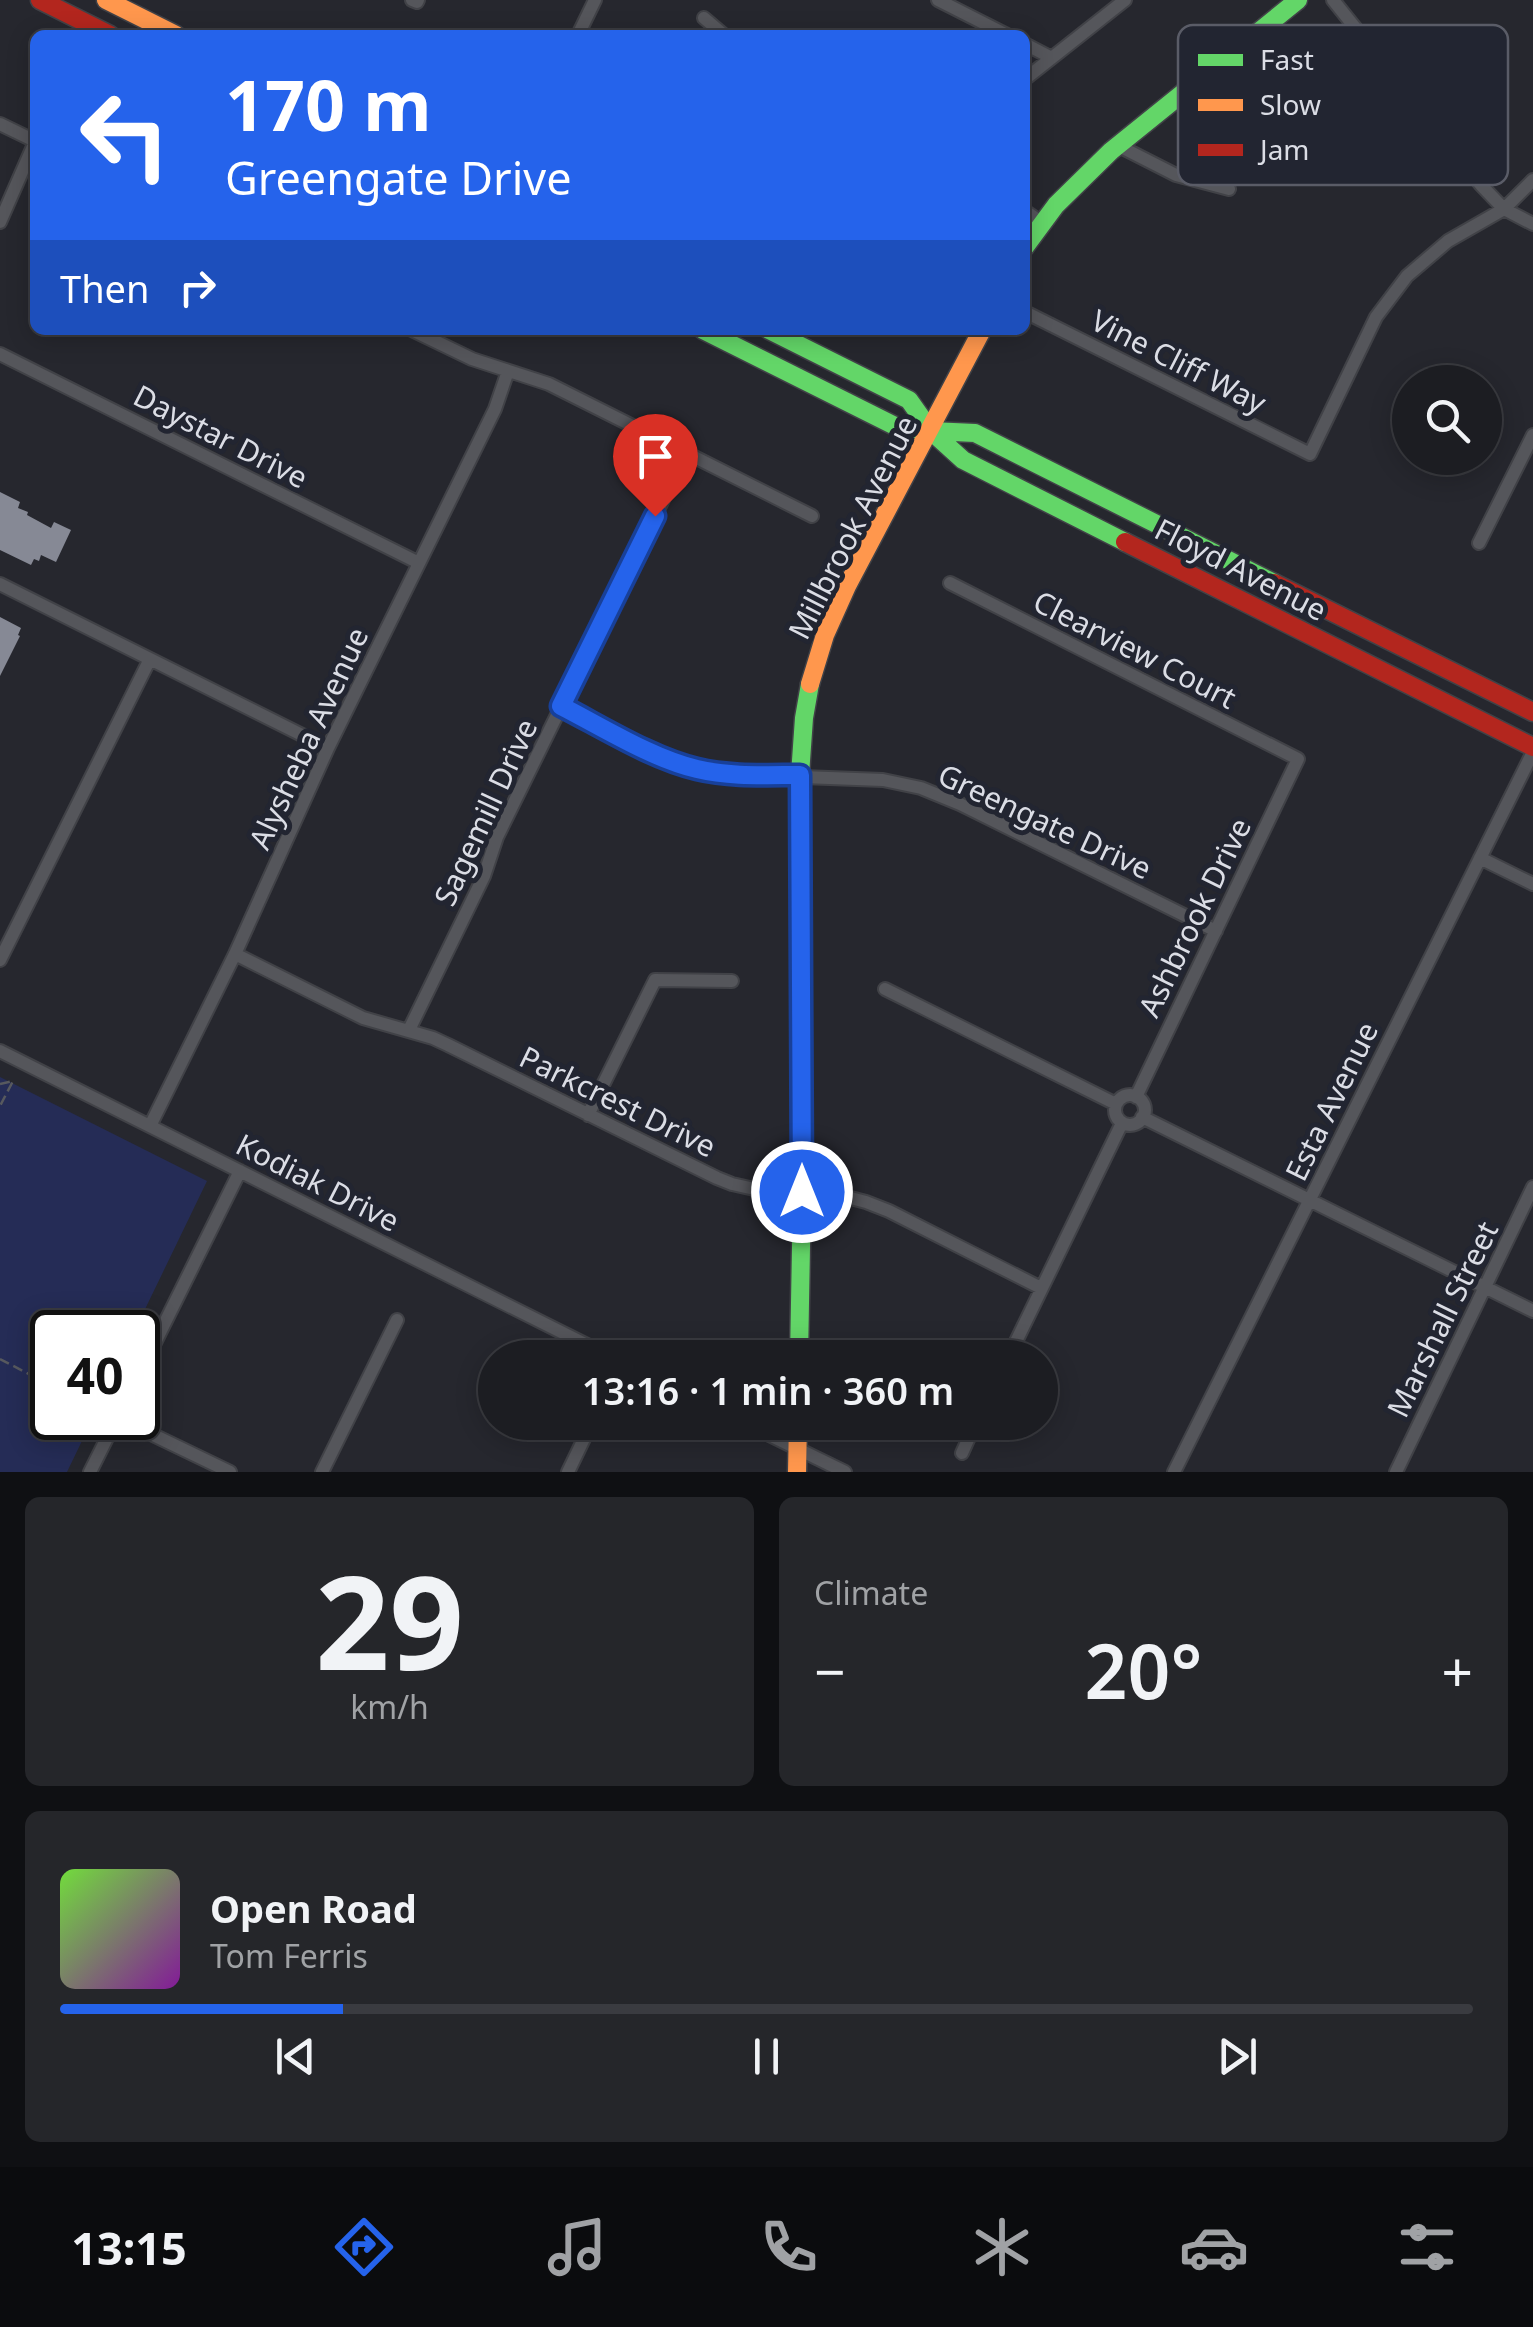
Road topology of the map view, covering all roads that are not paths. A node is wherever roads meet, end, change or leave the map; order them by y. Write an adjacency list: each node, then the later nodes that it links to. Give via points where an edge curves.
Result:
1 (40, 0): 12 (street)
2 (106, 0): 8 (street)
3 (595, 0): 14 (street)
4 (938, 0): 16 (street)
5 (1124, 0): 18 (street)
6 (1298, 0): 10 (street)
7 (1334, 0): 11 (street)
8 (130, 7): 13 (street)
9 (704, 18): 15 (street)
10 (1267, 25)
11 (1354, 25)
12 (100, 30)
13 (168, 30)
14 (580, 30)
15 (718, 30)
16 (997, 30)
17 (1030, 47): 18 (street)
18 (1050, 57): 19 (street)
19 (1030, 75)
20 (1178, 96): 23 (street)
21 (0, 124): 22 (street)
22 (30, 139)
23 (1116, 145): 25 (street); 31 (street)
24 (30, 153): 32 (street)
25 (1178, 176)
26 (1533, 180): 30 (street)
27 (1212, 185): 29 (street)
28 (1481, 185): 30 (street)
29 (1230, 190)
30 (1504, 209): 33 (street); 34 (street, Vine Cliff Way, via 1448,240 1407,276 1376,317 1310,454)
31 (1033, 216)
32 (0, 222)
33 (1533, 224)
34 (1030, 314)
35 (422, 335): 40 (street)
36 (713, 335): 41 (street, Floyd Avenue, via 895,426)
37 (778, 335): 41 (street, Floyd Avenue, via 909,400)
38 (979, 335): 41 (street, Millbrook Avenue)
39 (0, 354): 46 (street, Daystar Drive)
40 (508, 370): 43 (street); 46 (street, Alysheba Avenue)
41 (931, 431): 51 (street, Floyd Avenue, via 975,433); 53 (street, Floyd Avenue, via 963,460); 55 (street, Millbrook Avenue, via 830,621 806,702)
42 (1533, 436): 45 (street)
43 (686, 453): 44 (street); 50 (street, Sagemill Drive)
44 (812, 516)
45 (1479, 543)
46 (419, 564): 52 (street, Alysheba Avenue)
47 (950, 583): 54 (street, Clearview Court)
48 (0, 584): 49 (street)
49 (150, 659): 52 (street); 60 (street)
50 (561, 706): 55 (street, Greengate Drive, via 697,769); 63 (street, Sagemill Drive)
51 (1533, 712)
52 (328, 748): 59 (street, Alysheba Avenue)
53 (1533, 750): 56 (street, Esta Avenue)
54 (1298, 759): 58 (street, Ashbrook Drive)
55 (800, 775): 58 (street, Greengate Drive, via 883,780 941,795); 73 (street, Millbrook Avenue)
56 (1480, 858): 57 (street); 74 (street, Esta Avenue)
57 (1533, 884)
58 (1216, 931): 65 (street, Ashbrook Drive)
59 (235, 954): 63 (street, Parkcrest Drive, via 363,1018); 70 (street, Alysheba Avenue)
60 (0, 960)
61 (732, 981): 67 (street, via 655,980)
62 (886, 989): 66 (street)
63 (409, 1030): 67 (street, Parkcrest Drive)
64 (0, 1050): 70 (street, Kodiak Drive)
65 (1136, 1096): 66 (street); 68 (street)
66 (1116, 1104): 69 (street)
67 (588, 1115): 73 (street, Parkcrest Drive, via 732,1184)
68 (1142, 1117): 69 (street); 74 (street)
69 (1122, 1123): 75 (street)
70 (150, 1126): 71 (street, Kodiak Drive)
71 (240, 1170): 79 (street); 80 (street, Kodiak Drive)
72 (1533, 1187): 76 (street, Marshall Street)
73 (802, 1192): 75 (street, Parkcrest Drive, via 889,1211); 81 (street, Millbrook Avenue)
74 (1310, 1200): 76 (street); 97 (street, Esta Avenue)
75 (1041, 1288): 82 (street)
76 (1486, 1288): 77 (street); 98 (street, Marshall Street)
77 (1533, 1311)
78 (398, 1320): 93 (street)
79 (160, 1332)
80 (578, 1340)
81 (799, 1340)
82 (1016, 1340)
83 (160, 1438): 92 (street)
84 (107, 1440): 91 (street)
85 (583, 1440): 94 (street)
86 (782, 1440): 89 (street)
87 (797, 1440): 89 (street)
88 (968, 1440): 90 (street)
89 (797, 1447): 95 (street); 96 (street)
90 (962, 1453)
91 (90, 1472)
92 (230, 1472)
93 (322, 1472)
94 (568, 1472)
95 (797, 1472)
96 (845, 1472)
97 (1174, 1472)
98 (1396, 1472)

